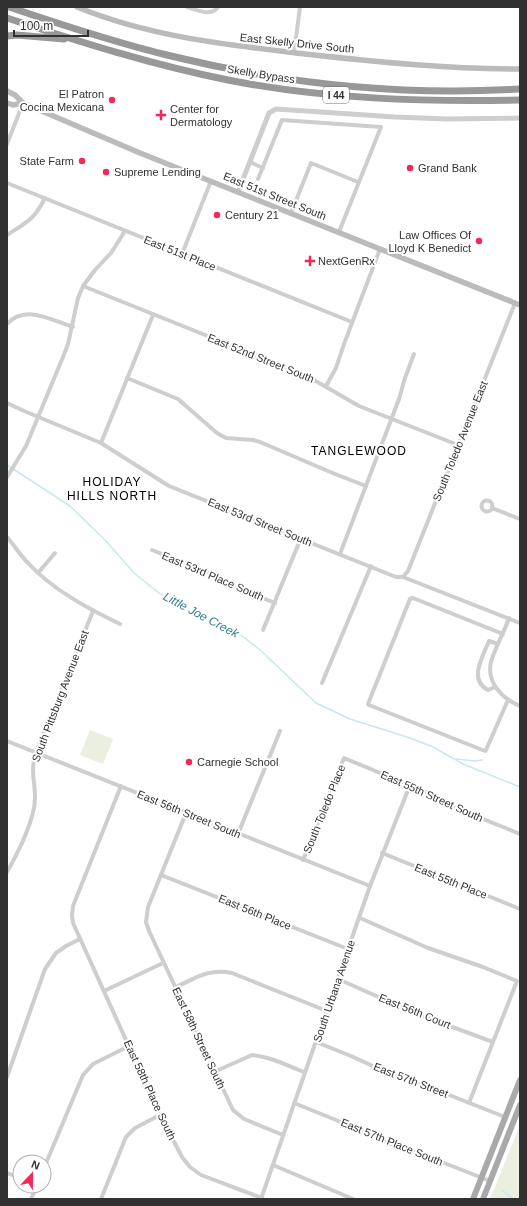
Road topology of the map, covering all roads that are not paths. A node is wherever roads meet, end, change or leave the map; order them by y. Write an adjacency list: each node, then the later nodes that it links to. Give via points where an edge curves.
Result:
1 (9, 7): 7 (highway, Skelly Bypass / I 44)
2 (23, 7): 7 (highway)
3 (78, 7): 11 (main road, East Skelly Drive South, via 165,34 205,42)
4 (188, 7): 6 (street, via 208,12)
5 (300, 7): 11 (street)
6 (217, 8)
7 (36, 16): 13 (highway, Skelly Bypass / I 44, via 163,54 288,79 408,90)
8 (7, 18): 10 (highway, Skelly Bypass / I 44)
9 (7, 36): 10 (highway)
10 (76, 40): 15 (highway, Skelly Bypass / I 44, via 192,72 303,92 458,102)
11 (294, 53): 12 (main road, East Skelly Drive South, via 412,65)
12 (520, 69)
13 (520, 89)
14 (7, 91): 17 (main road, East 51st Street South)
15 (520, 100)
16 (7, 103): 17 (main road, East 51st Street South)
17 (23, 103): 21 (street); 25 (main road, East 51st Street South, via 140,154)
18 (314, 112): 19 (street, via 447,119); 20 (street); 22 (street, via 280,108 272,110)
19 (520, 118)
20 (313, 122): 23 (street, via 282,120); 26 (street, via 382,127)
21 (7, 144)
22 (250, 162): 23 (street); 28 (street)
23 (262, 168): 24 (street)
24 (258, 179)
25 (211, 181): 28 (main road, East 51st Street South); 35 (street)
26 (358, 182): 30 (street, via 311,163); 32 (street)
27 (7, 183): 29 (street, East 51st Place)
28 (238, 192): 30 (main road, East 51st Street South)
29 (44, 198): 31 (street, East 51st Place); 33 (street, via 37,213)
30 (291, 213): 32 (main road, East 51st Street South)
31 (125, 231): 35 (street, East 51st Place); 36 (street)
32 (339, 232): 34 (main road, East 51st Street South)
33 (7, 235)
34 (380, 249): 37 (main road, East 51st Street South); 39 (street)
35 (182, 254): 39 (street, East 51st Place)
36 (84, 286): 38 (street, East 52nd Street South); 41 (street, via 78,298)
37 (518, 304): 49 (street, South Toledo Avenue East)
38 (153, 315): 43 (street); 44 (street, East 52nd Street South, via 289,368)
39 (352, 322): 44 (street, via 336,368)
40 (7, 324): 41 (street, via 25,313)
41 (73, 327): 46 (street)
42 (414, 354): 47 (street)
43 (127, 378): 48 (street); 51 (street, via 178,399 226,438 260,442)
44 (326, 386): 47 (street, East 52nd Street South, via 359,406)
45 (7, 403): 46 (street, East 53rd Street South)
46 (38, 417): 48 (street, East 53rd Street South); 50 (street, via 29,440)
47 (392, 418): 49 (street, East 52nd Street South); 51 (street)
48 (101, 443): 55 (street, East 53rd Street South, via 169,486)
49 (458, 445): 61 (street, South Toledo Avenue East, via 408,571)
50 (7, 477)
51 (366, 486): 58 (street)
52 (492, 508): 53 (street)
53 (520, 519)
54 (7, 537): 60 (street)
55 (301, 538): 58 (street, East 53rd Street South); 62 (street)
56 (152, 550): 62 (street, East 53rd Place South)
57 (55, 553): 60 (street)
58 (340, 554): 59 (street, East 53rd Street South)
59 (371, 566): 61 (street, East 53rd Street South, via 396,576); 70 (street)
60 (38, 572): 63 (street, via 56,588)
61 (403, 576): 64 (street, East 53rd Street South)
62 (275, 603): 67 (street)
63 (93, 611): 66 (street); 76 (street, South Pittsburg Avenue East)
64 (509, 618): 65 (street, East 53rd Street South); 68 (street)
65 (520, 623)
66 (120, 624)
67 (263, 630)
68 (503, 634): 69 (street); 72 (street, via 410,599 368,704 486,750)
69 (498, 644): 71 (street, via 491,664); 71 (street, via 489,641 477,674 483,688 488,690)
70 (322, 683)
71 (495, 687): 72 (street)
72 (508, 700): 73 (street)
73 (520, 706)
74 (280, 731): 81 (street)
75 (7, 741): 76 (street, East 56th Street South)
76 (36, 752): 79 (street, East 56th Street South); 85 (street, South Pittsburg Avenue East, via 32,766 35,797 33,814)
77 (344, 758): 78 (street, East 55th Street South); 84 (street, South Toledo Place)
78 (410, 785): 82 (street, East 55th Street South, via 456,808); 83 (street, South Urbana Avenue)
79 (121, 786): 80 (street, East 56th Street South); 90 (street, East 58th Place South, via 73,906 73,924)
80 (186, 813): 81 (street, East 56th Street South); 86 (street)
81 (238, 834): 84 (street, East 56th Street South)
82 (520, 834)
83 (382, 853): 87 (street, South Urbana Avenue); 88 (street, East 55th Place)
84 (303, 860): 87 (street, East 56th Street South)
85 (7, 872)
86 (161, 875): 91 (street, East 56th Place); 92 (street, East 58th Street South, via 146,915 146,922)
87 (370, 886): 89 (street, South Urbana Avenue)
88 (520, 909)
89 (360, 918): 91 (street, South Urbana Avenue); 98 (street, via 428,948 517,981)
90 (80, 939): 95 (street, East 58th Place South); 102 (street, via 56,953 45,969)
91 (348, 949): 93 (street, South Urbana Avenue)
92 (163, 963): 94 (street, East 58th Street South); 95 (street)
93 (338, 979): 96 (street, South Urbana Avenue); 98 (street, East 56th Court, via 418,1014)
94 (176, 987): 96 (street, via 207,973 221,971 232,973); 100 (street, East 58th Street South)
95 (104, 991): 99 (street, East 58th Place South)
96 (327, 1011): 97 (street, South Urbana Avenue)
97 (316, 1042): 101 (street, South Urbana Avenue); 105 (street, East 57th Street, via 388,1073)
98 (493, 1042): 105 (street)
99 (129, 1046): 107 (street, East 58th Place South); 110 (street, via 93,1064 82,1074)
100 (214, 1072): 101 (street, via 252,1055 268,1058); 109 (street, East 58th Street South, via 228,1102 238,1114)
101 (304, 1072): 104 (street, South Urbana Avenue)
102 (7, 1077)
103 (520, 1080): 108 (main road)
104 (294, 1103): 109 (street, South Urbana Avenue); 112 (street, East 57th Place South)
105 (469, 1103): 108 (street, East 57th Street)
106 (520, 1105): 113 (main road)
107 (160, 1116): 114 (street, via 135,1128 126,1137); 115 (street, East 58th Place South, via 190,1167 201,1175)
108 (505, 1117): 112 (main road)
109 (283, 1135): 111 (street, South Urbana Avenue)
110 (50, 1154)
111 (273, 1165): 115 (street, South Urbana Avenue); 116 (street)
112 (481, 1178): 113 (street, East 57th Place South); 117 (main road)
113 (490, 1181): 118 (main road)
114 (101, 1199)
115 (261, 1199)
116 (353, 1199)
117 (472, 1199)
118 (482, 1199)

